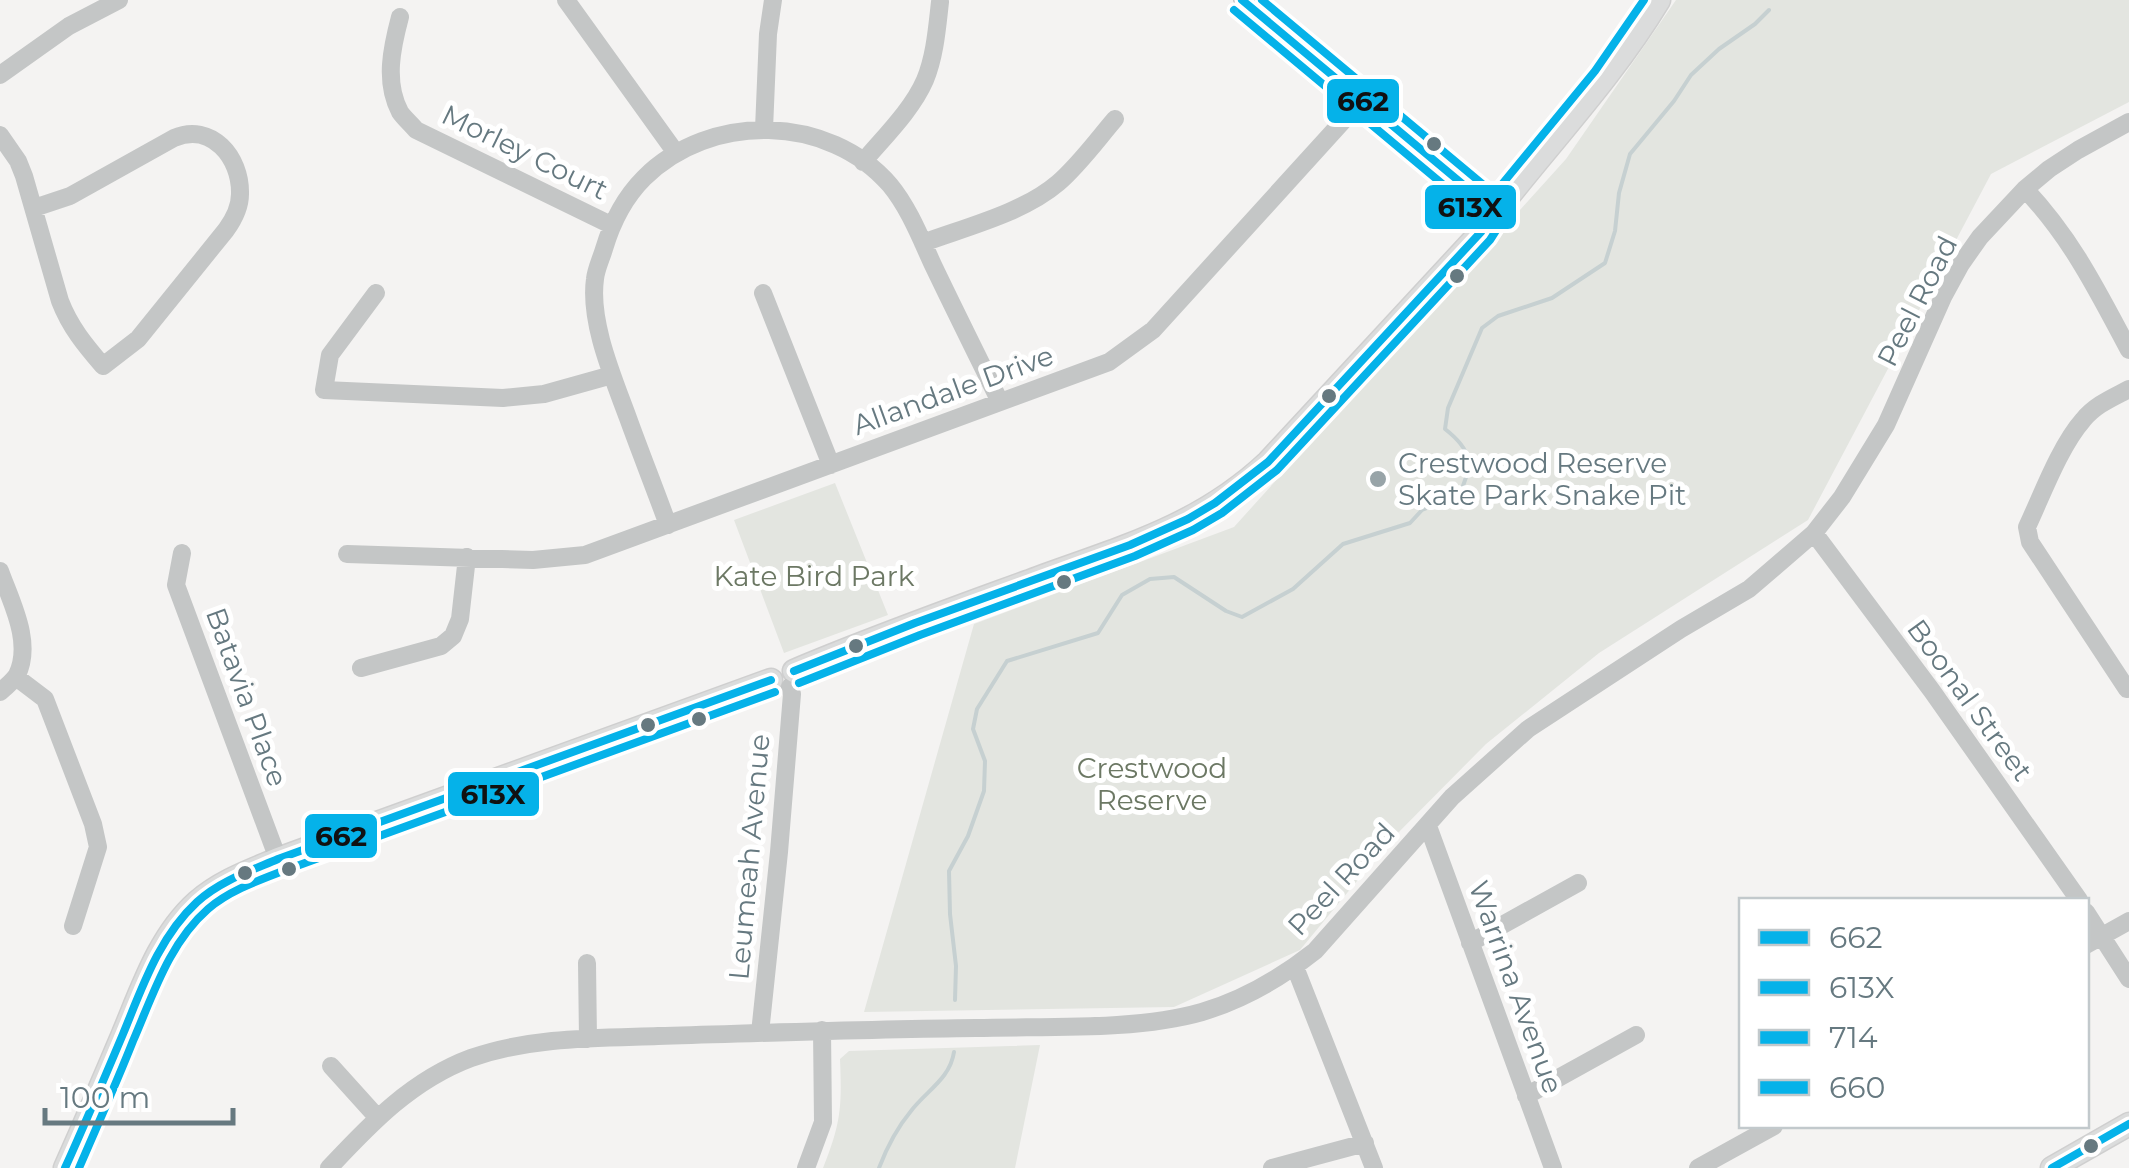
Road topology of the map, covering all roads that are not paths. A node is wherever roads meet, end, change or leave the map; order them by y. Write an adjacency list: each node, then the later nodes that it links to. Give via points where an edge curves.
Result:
1 (119, 0): 8 (street, via 68,26)
2 (566, 0): 14 (street)
3 (774, 0): 12 (street)
4 (1242, 0): 9 (street)
5 (1659, 0): 18 (main road, via 1597,90)
6 (940, 2): 15 (street, via 924,82)
7 (400, 16): 19 (street, Morley Court, via 392,87 416,130)
8 (0, 75)
9 (1362, 100): 18 (street); 26 (street, Allandale Drive, via 1153,330 1108,362)
10 (1115, 119): 20 (street, via 1041,196)
11 (2129, 122): 16 (street, Peel Road)
12 (764, 129): 14 (street); 15 (street, via 820,139)
13 (0, 135): 17 (street, via 18,161)
14 (676, 153): 19 (street, via 645,177)
15 (864, 162): 20 (street, via 890,185)
16 (2024, 189): 23 (street, via 2078,256); 29 (street, Peel Road, via 1961,264 1886,425)
17 (34, 208): 17 (street, via 70,196 181,135 214,138 238,174 232,221 138,340 103,366 68,321)
18 (1492, 209): 36 (main road, via 1481,232 1268,462 1224,499 1161,533 886,634)
19 (611, 225): 24 (street, via 595,278 596,315)
20 (923, 243): 26 (street)
21 (376, 293): 24 (street, via 330,355 324,390 503,398)
22 (763, 293): 27 (street)
23 (2129, 350)
24 (612, 375): 28 (street)
25 (2129, 389): 37 (street, via 2100,404 2077,428 2027,526 2030,542)
26 (1000, 402): 27 (street, Allandale Drive)
27 (831, 465): 28 (street, Allandale Drive)
28 (668, 525): 32 (street, Allandale Drive, via 585,555)
29 (1814, 534): 39 (street, Peel Road, via 1749,589 1528,729); 42 (street, Boonal Street)
30 (182, 554): 40 (street, Batavia Place, via 176,585)
31 (347, 554): 32 (street, Allandale Drive)
32 (467, 557): 34 (street, via 453,636 442,646)
33 (0, 571): 35 (street, via 19,626 23,653)
34 (361, 668)
35 (16, 677): 38 (street); 44 (street, via 44,699 94,824 98,848)
36 (785, 679): 40 (main road); 51 (street, Leumeah Avenue, via 792,694)
37 (2127, 689)
38 (0, 692)
39 (1428, 826): 46 (street, Warrina Avenue); 48 (street, Peel Road)
40 (278, 859): 60 (main road, via 214,889 171,933)
41 (1578, 883): 46 (street)
42 (2078, 898)
43 (2129, 920): 45 (street)
44 (73, 926)
45 (2094, 940): 49 (street)
46 (1470, 943): 55 (street, Warrina Avenue)
47 (587, 963): 53 (street)
48 (1295, 967): 50 (street, Peel Road, via 1202,1012 1130,1024); 59 (street)
49 (2129, 979)
50 (822, 1030): 51 (street, Peel Road); 62 (street, via 822,1122)
51 (760, 1033): 53 (street, Peel Road)
52 (1636, 1036): 55 (street)
53 (588, 1039): 56 (street, Peel Road, via 535,1042 469,1059 413,1087)
54 (332, 1066): 56 (street)
55 (1526, 1096): 65 (street, Warrina Avenue)
56 (377, 1117): 61 (street, Peel Road)
57 (2129, 1124): 67 (main road)
58 (1770, 1128): 66 (street)
59 (1365, 1143): 63 (street); 64 (street)
60 (66, 1168)
61 (329, 1168)
62 (806, 1168)
63 (1272, 1168)
64 (1374, 1168)
65 (1553, 1168)
66 (1698, 1168)
67 (2052, 1168)

